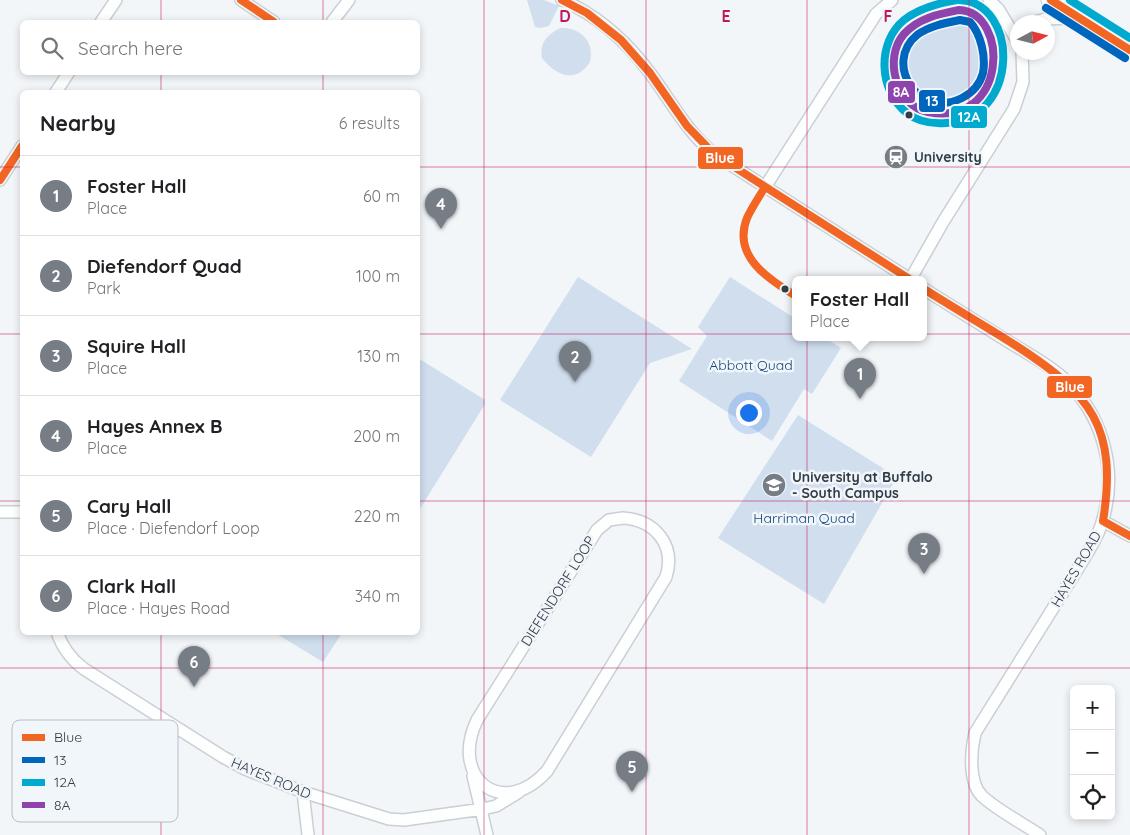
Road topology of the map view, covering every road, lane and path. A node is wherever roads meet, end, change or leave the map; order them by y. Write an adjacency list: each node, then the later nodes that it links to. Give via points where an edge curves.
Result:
1 (116, 0): 10 (street)
2 (241, 0): 11 (street)
3 (349, 0): 12 (street)
4 (562, 0): 20 (street, via 590,16 625,44 704,146)
5 (892, 0): 20 (street, via 876,14)
6 (989, 0): 13 (street, via 1000,10)
7 (1051, 0): 9 (main road)
8 (1055, 17): 9 (street)
9 (1080, 19): 14 (main road)
10 (102, 20)
11 (271, 20)
12 (334, 20)
13 (1010, 28)
14 (1130, 50)
15 (1022, 60): 22 (street, via 1023,82 1014,109)
16 (67, 75): 17 (street)
17 (57, 90)
18 (20, 149): 19 (street)
19 (0, 180)
20 (765, 187): 21 (street)
21 (904, 276)
22 (912, 276)
23 (927, 290): 26 (street, HAYES ROAD, via 1040,361 1060,376 1082,400 1100,430 1106,450 1108,491)
24 (0, 512): 25 (street)
25 (20, 512)
26 (1103, 520): 27 (street); 37 (street, HAYES ROAD, via 1085,557 975,733 971,747 971,768 981,795)
27 (1130, 536)
28 (58, 635): 29 (street, HAYES ROAD, via 84,669)
29 (165, 720)
30 (178, 729): 33 (street, HAYES ROAD, via 245,769)
31 (472, 774): 32 (street, via 487,788 502,792); 32 (street, DIEFENDORF LOOP, via 470,738 477,720 597,530 609,520 623,518 643,522 660,534 665,542 669,562 666,577 547,771 538,781); 34 (street, DIEFENDORF LOOP)
32 (522, 790): 34 (street, HAYES ROAD)
33 (304, 792): 34 (street, HAYES ROAD, via 397,820); 35 (street)
34 (483, 810): 36 (street, DIEFENDORF LOOP)
35 (308, 835)
36 (487, 835)
37 (1040, 835)

